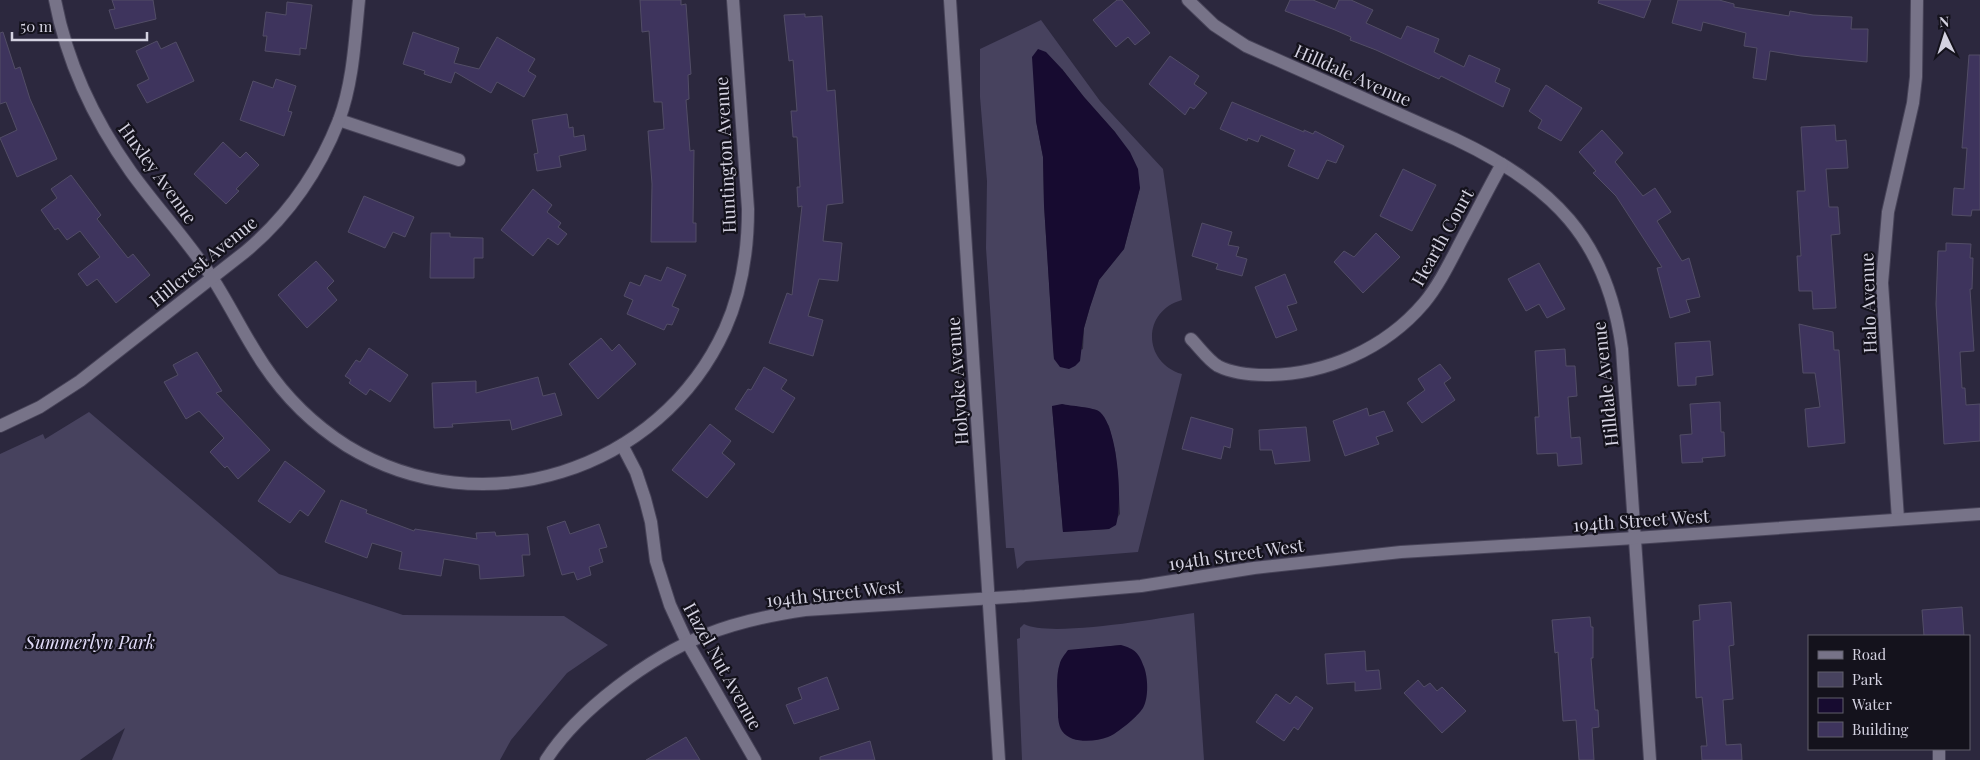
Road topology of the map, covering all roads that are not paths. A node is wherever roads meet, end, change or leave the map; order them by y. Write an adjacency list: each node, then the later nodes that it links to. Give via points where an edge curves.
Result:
1 (55, 0): 10 (street, Huxley Avenue, via 75,70 100,124 132,174)
2 (359, 0): 7 (street, Hillcrest Avenue, via 349,77)
3 (733, 0): 13 (street, Huntington Avenue, via 748,209 742,278 724,330 709,359 666,412)
4 (950, 0): 17 (street, Holyoke Avenue)
5 (1188, 0): 9 (street, Hilldale Avenue, via 1214,25 1246,46 1455,139)
6 (1917, 0): 15 (street, Halo Avenue, via 1913,103 1888,212 1882,260)
7 (339, 120): 8 (street); 10 (street, Hillcrest Avenue, via 312,174 287,210 260,240)
8 (458, 160)
9 (1502, 164): 11 (street, Hearth Court, via 1430,296 1398,329 1365,350 1313,370 1256,375 1227,370 1215,364); 16 (street, Hilldale Avenue, via 1529,181 1561,209 1591,251 1607,282 1622,349)
10 (212, 278): 12 (street, Hillcrest Avenue, via 80,381 40,407); 13 (street, Huntington Avenue, via 263,364 291,400 314,423 337,439 386,465 443,481 507,483 566,471)
11 (1190, 339)
12 (0, 426)
13 (622, 445): 18 (street, Hazel Nut Avenue, via 641,486 651,522 659,574)
14 (1980, 514): 15 (street, 194th Street West)
15 (1898, 519): 16 (street, 194th Street West)
16 (1635, 538): 17 (street, 194th Street West, via 1360,556 1141,586); 22 (street, Hilldale Avenue)
17 (988, 598): 18 (street, 194th Street West, via 805,610 754,619); 21 (street, Holyoke Avenue)
18 (687, 642): 19 (street, 194th Street West, via 594,706); 20 (street, Hazel Nut Avenue)
19 (546, 760)
20 (755, 760)
21 (998, 760)
22 (1650, 760)

